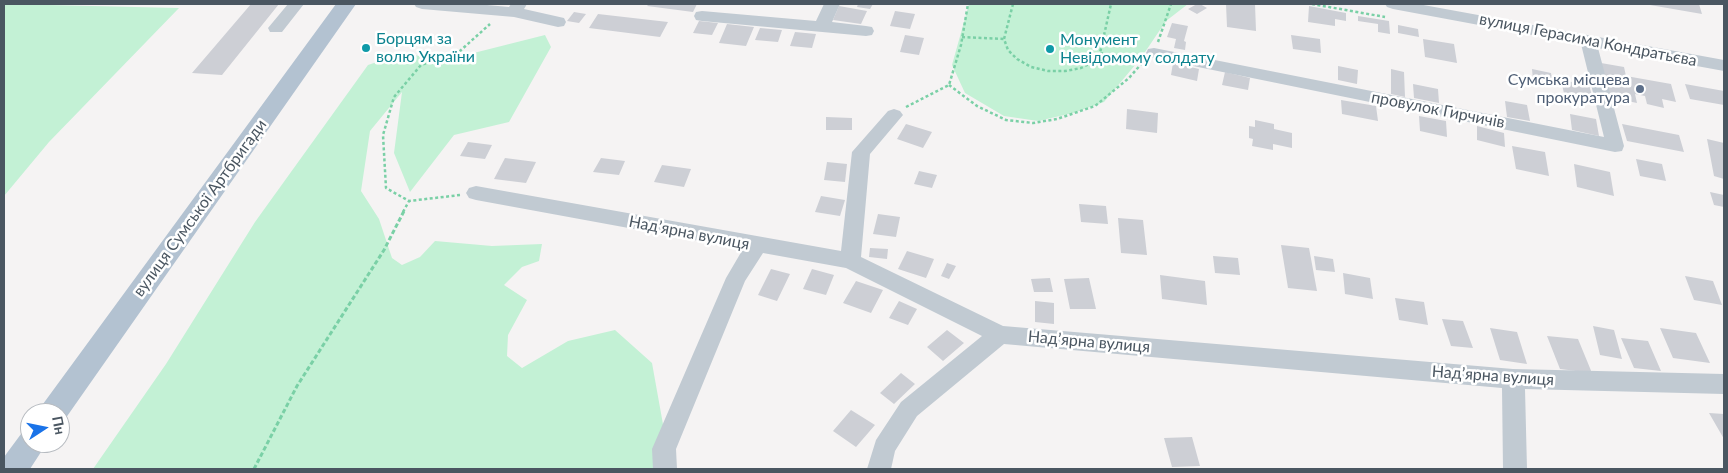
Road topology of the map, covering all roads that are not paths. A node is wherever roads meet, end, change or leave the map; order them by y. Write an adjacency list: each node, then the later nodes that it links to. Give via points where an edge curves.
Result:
1 (296, 4): 11 (street)
2 (346, 4): 23 (main road, вулиця Сумської Артбригади)
3 (422, 4): 6 (street)
4 (832, 4): 10 (street)
5 (1393, 4): 7 (street, вулиця Герасима Кондратьєва)
6 (517, 8): 9 (street)
7 (1443, 8): 13 (street, вулиця Герасима Кондратьєва)
8 (702, 16): 10 (street)
9 (558, 22)
10 (820, 26): 12 (street)
11 (276, 28)
12 (866, 31)
13 (1588, 40): 14 (street, провулок Гирчичів, via 1615,146); 15 (street, вулиця Герасима Кондратьєва)
14 (1154, 53)
15 (1724, 66)
16 (894, 115): 19 (street, via 861,152)
17 (476, 192): 18 (street, Надʼярна вулиця)
18 (757, 246): 19 (street, Надʼярна вулиця); 26 (street, via 736,278 664,449)
19 (850, 261): 20 (street, Надʼярна вулиця)
20 (1000, 335): 21 (street, Надʼярна вулиця); 27 (street, via 909,409 884,448)
21 (1513, 379): 22 (street, Надʼярна вулиця); 28 (street)
22 (1724, 384)
23 (60, 403)
24 (24, 453): 25 (main road)
25 (13, 469)
26 (666, 469)
27 (879, 469)
28 (1515, 469)

